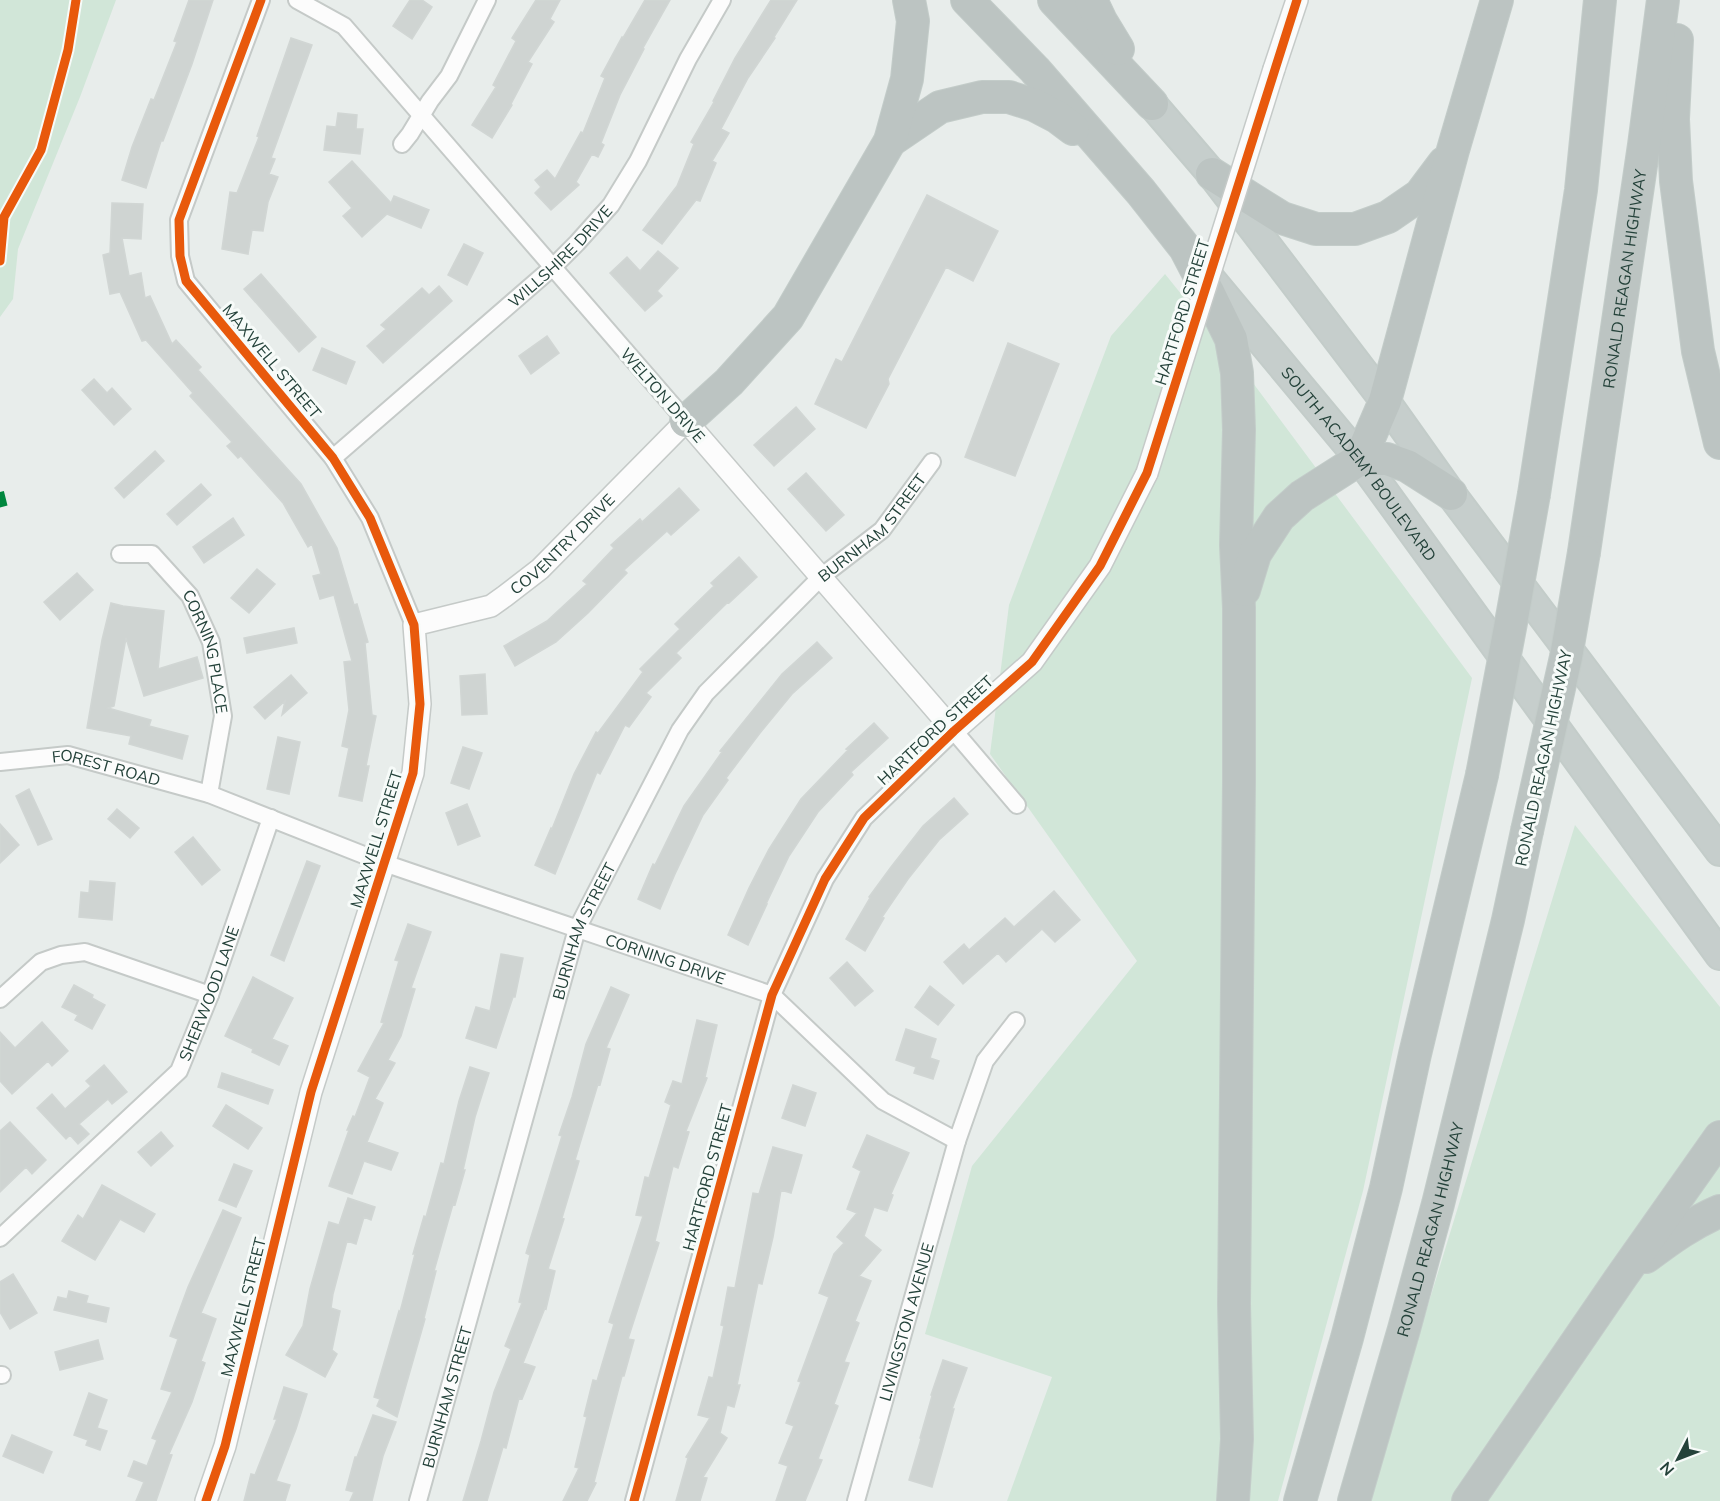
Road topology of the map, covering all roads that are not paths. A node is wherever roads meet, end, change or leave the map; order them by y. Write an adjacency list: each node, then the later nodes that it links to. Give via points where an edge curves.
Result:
1 (261, 0): 26 (street, MAXWELL STREET, via 179,220 180,256 186,281)
2 (297, 0): 15 (street, WELTON DRIVE, via 344,26)
3 (487, 0): 15 (street, via 449,76)
4 (722, 0): 22 (street, WILLSHIRE DRIVE, via 611,205)
5 (909, 0): 16 (highway, via 913,21 907,79)
6 (967, 0): 20 (highway, SOUTH ACADEMY BOULEVARD, via 1035,70)
7 (1054, 0): 14 (highway)
8 (1091, 0): 14 (highway)
9 (1297, 0): 34 (street, HARTFORD STREET, bridge, via 1147,473 1100,566 1032,662)
10 (1497, 0): 18 (highway)
11 (1600, 0): 57 (highway, bridge, via 1581,190 1534,494 1482,775 1386,1188)
12 (1663, 0): 58 (highway, RONALD REAGAN HIGHWAY, bridge, via 1643,157 1566,657 1508,920 1438,1204)
13 (1680, 0): 25 (highway, via 1673,119 1676,181 1698,351)
14 (1152, 104): 19 (highway)
15 (421, 115): 17 (street); 22 (street, WELTON DRIVE)
16 (890, 141): 20 (highway, via 939,107 982,97 1010,97 1057,117); 24 (highway, via 788,316 729,382)
17 (402, 144)
18 (1453, 150): 19 (highway, via 1420,195 1388,217 1355,229 1316,229 1282,218); 23 (highway)
19 (1212, 174): 23 (highway)
20 (1141, 192): 21 (highway, SOUTH ACADEMY BOULEVARD)
21 (1185, 248): 27 (highway, SOUTH ACADEMY BOULEVARD); 32 (highway, via 1231,339 1237,373)
22 (553, 267): 24 (street, WELTON DRIVE); 26 (street, WILLSHIRE DRIVE)
23 (1385, 401): 27 (highway); 29 (highway)
24 (686, 421): 31 (street, WELTON DRIVE); 33 (street, COVENTRY DRIVE, via 540,569 505,596 491,606)
25 (1720, 443)
26 (333, 458): 33 (street, MAXWELL STREET, via 370,518)
27 (1360, 459): 29 (highway, via 1387,459 1407,466); 32 (highway, via 1302,496 1279,517 1255,554); 42 (highway, SOUTH ACADEMY BOULEVARD)
28 (932, 462): 31 (street, BURNHAM STREET, via 882,530)
29 (1451, 494): 39 (highway)
30 (120, 554): 36 (street, CORNING PLACE, via 152,554 190,596 211,642 223,716)
31 (821, 577): 34 (street, WELTON DRIVE); 41 (street, BURNHAM STREET, via 706,693 680,730)
32 (1239, 608): 56 (highway, via 1234,1304 1237,1439)
33 (414, 626): 40 (street, MAXWELL STREET, via 420,704 413,773)
34 (954, 731): 37 (street, WELTON DRIVE); 44 (street, HARTFORD STREET, via 864,818 825,879)
35 (0, 762): 36 (street, FOREST ROAD, via 68,754)
36 (209, 794): 38 (street, CORNING DRIVE)
37 (1017, 806)
38 (271, 818): 40 (street, CORNING DRIVE); 43 (street, SHERWOOD LANE)
39 (1720, 851)
40 (384, 863): 41 (street, CORNING DRIVE); 52 (street, MAXWELL STREET, via 310,1092 225,1446)
41 (577, 929): 44 (street, CORNING DRIVE); 53 (street, BURNHAM STREET)
42 (1720, 955)
43 (210, 995): 45 (street, via 85,952 41,962); 50 (street, SHERWOOD LANE, via 179,1071)
44 (772, 995): 48 (street, CORNING DRIVE, via 883,1101); 54 (street, HARTFORD STREET)
45 (0, 999)
46 (1016, 1022): 48 (street, via 985,1061)
47 (1720, 1137): 51 (highway)
48 (957, 1142): 55 (street, LIVINGSTON AVENUE)
49 (1720, 1211): 51 (highway, via 1676,1234)
50 (0, 1238)
51 (1622, 1276): 59 (highway)
52 (206, 1501)
53 (418, 1501)
54 (634, 1501)
55 (856, 1501)
56 (1233, 1501)
57 (1300, 1501)
58 (1354, 1501)
59 (1468, 1501)

